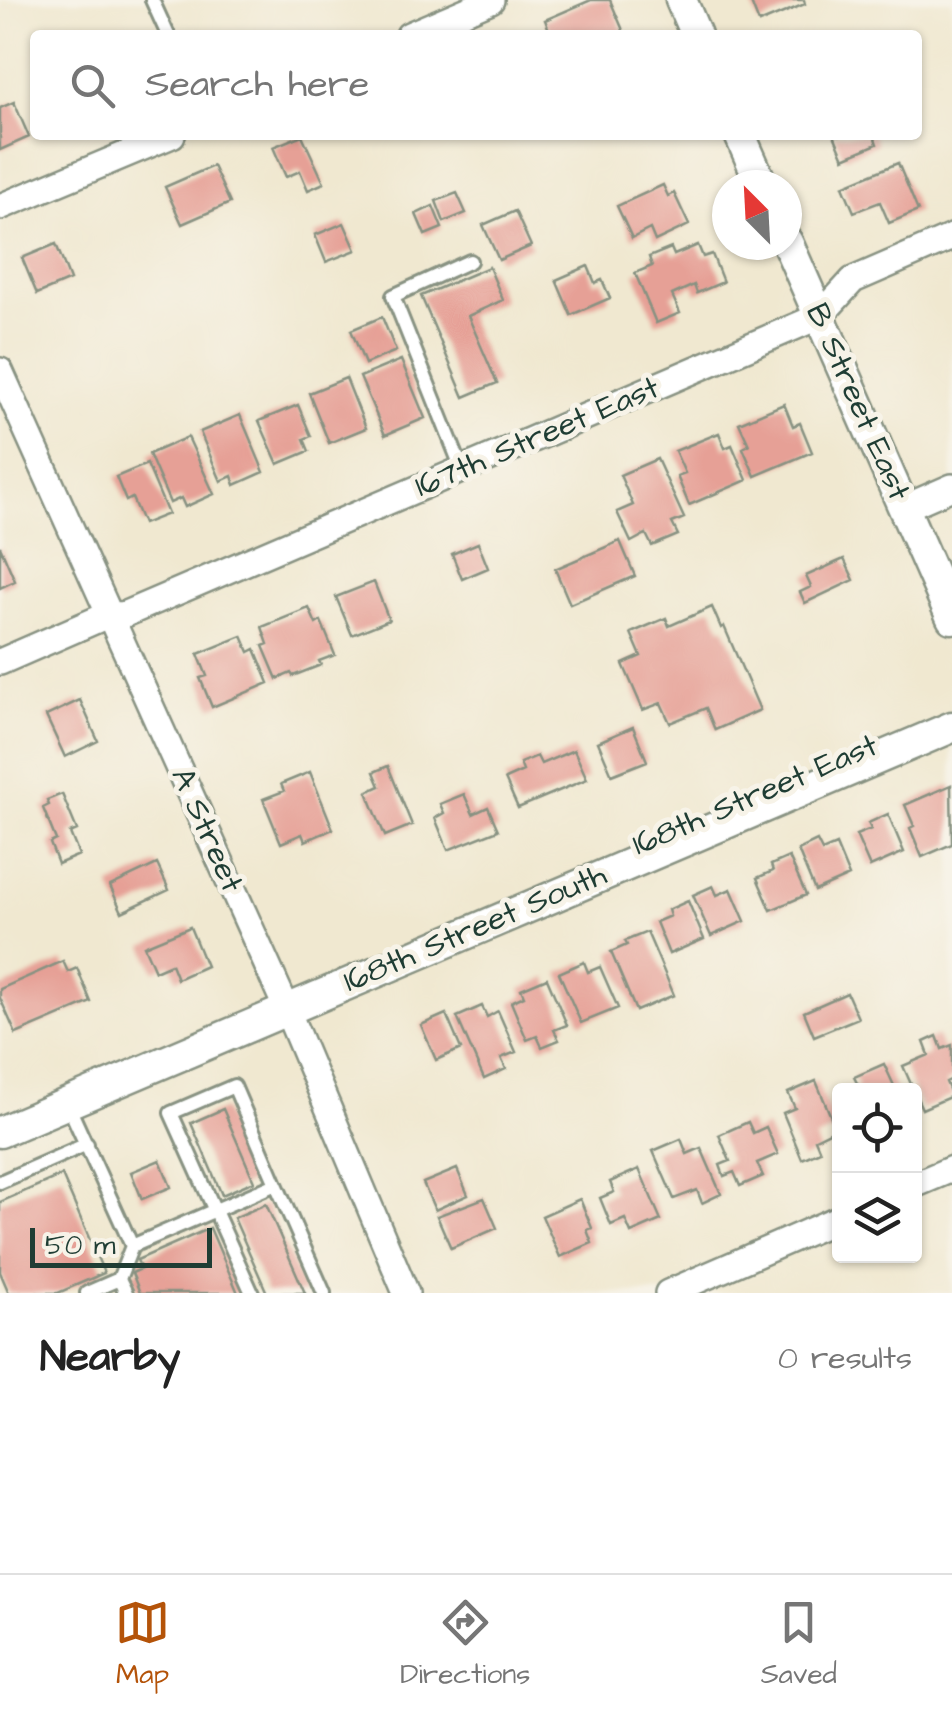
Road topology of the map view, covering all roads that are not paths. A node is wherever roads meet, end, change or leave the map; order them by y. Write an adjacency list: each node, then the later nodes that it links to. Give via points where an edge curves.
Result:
1 (152, 0): 4 (lane)
2 (491, 0): 5 (street)
3 (681, 0): 6 (street)
4 (166, 30)
5 (421, 30)
6 (694, 30)
7 (160, 140): 10 (street)
8 (742, 140): 9 (street)
9 (755, 170)
10 (0, 208)
11 (952, 237): 14 (street, 167th Street East, via 853,280)
12 (795, 260): 14 (street, B Street East)
13 (470, 261): 16 (lane, via 393,296)
14 (820, 316): 16 (street, 167th Street East); 18 (street, B Street East)
15 (0, 371): 19 (street, A Street)
16 (462, 470): 19 (street, 167th Street East, via 123,615)
17 (952, 487): 18 (street)
18 (904, 508): 20 (street, B Street East)
19 (110, 614): 21 (street, 167th Street East); 24 (street, A Street)
20 (952, 618)
21 (0, 662)
22 (952, 712): 24 (street, 168th Street East)
23 (952, 727): 24 (street, 168th Street South)
24 (284, 1003): 25 (street, 168th Street South); 26 (street, 168th Street South); 41 (street, A Street)
25 (67, 1103): 27 (street, 168th Street South); 28 (lane)
26 (0, 1116)
27 (0, 1132)
28 (87, 1144): 30 (lane); 35 (lane)
29 (952, 1169): 31 (street)
30 (0, 1182)
31 (922, 1182)
32 (276, 1184): 33 (lane); 33 (lane, via 234,1086 171,1112); 40 (lane)
33 (216, 1210): 35 (lane); 39 (lane)
34 (832, 1221): 42 (street)
35 (132, 1246): 36 (lane)
36 (119, 1279): 37 (lane); 38 (lane)
37 (87, 1293)
38 (126, 1293)
39 (252, 1293)
40 (324, 1293)
41 (406, 1293)
42 (668, 1293)

